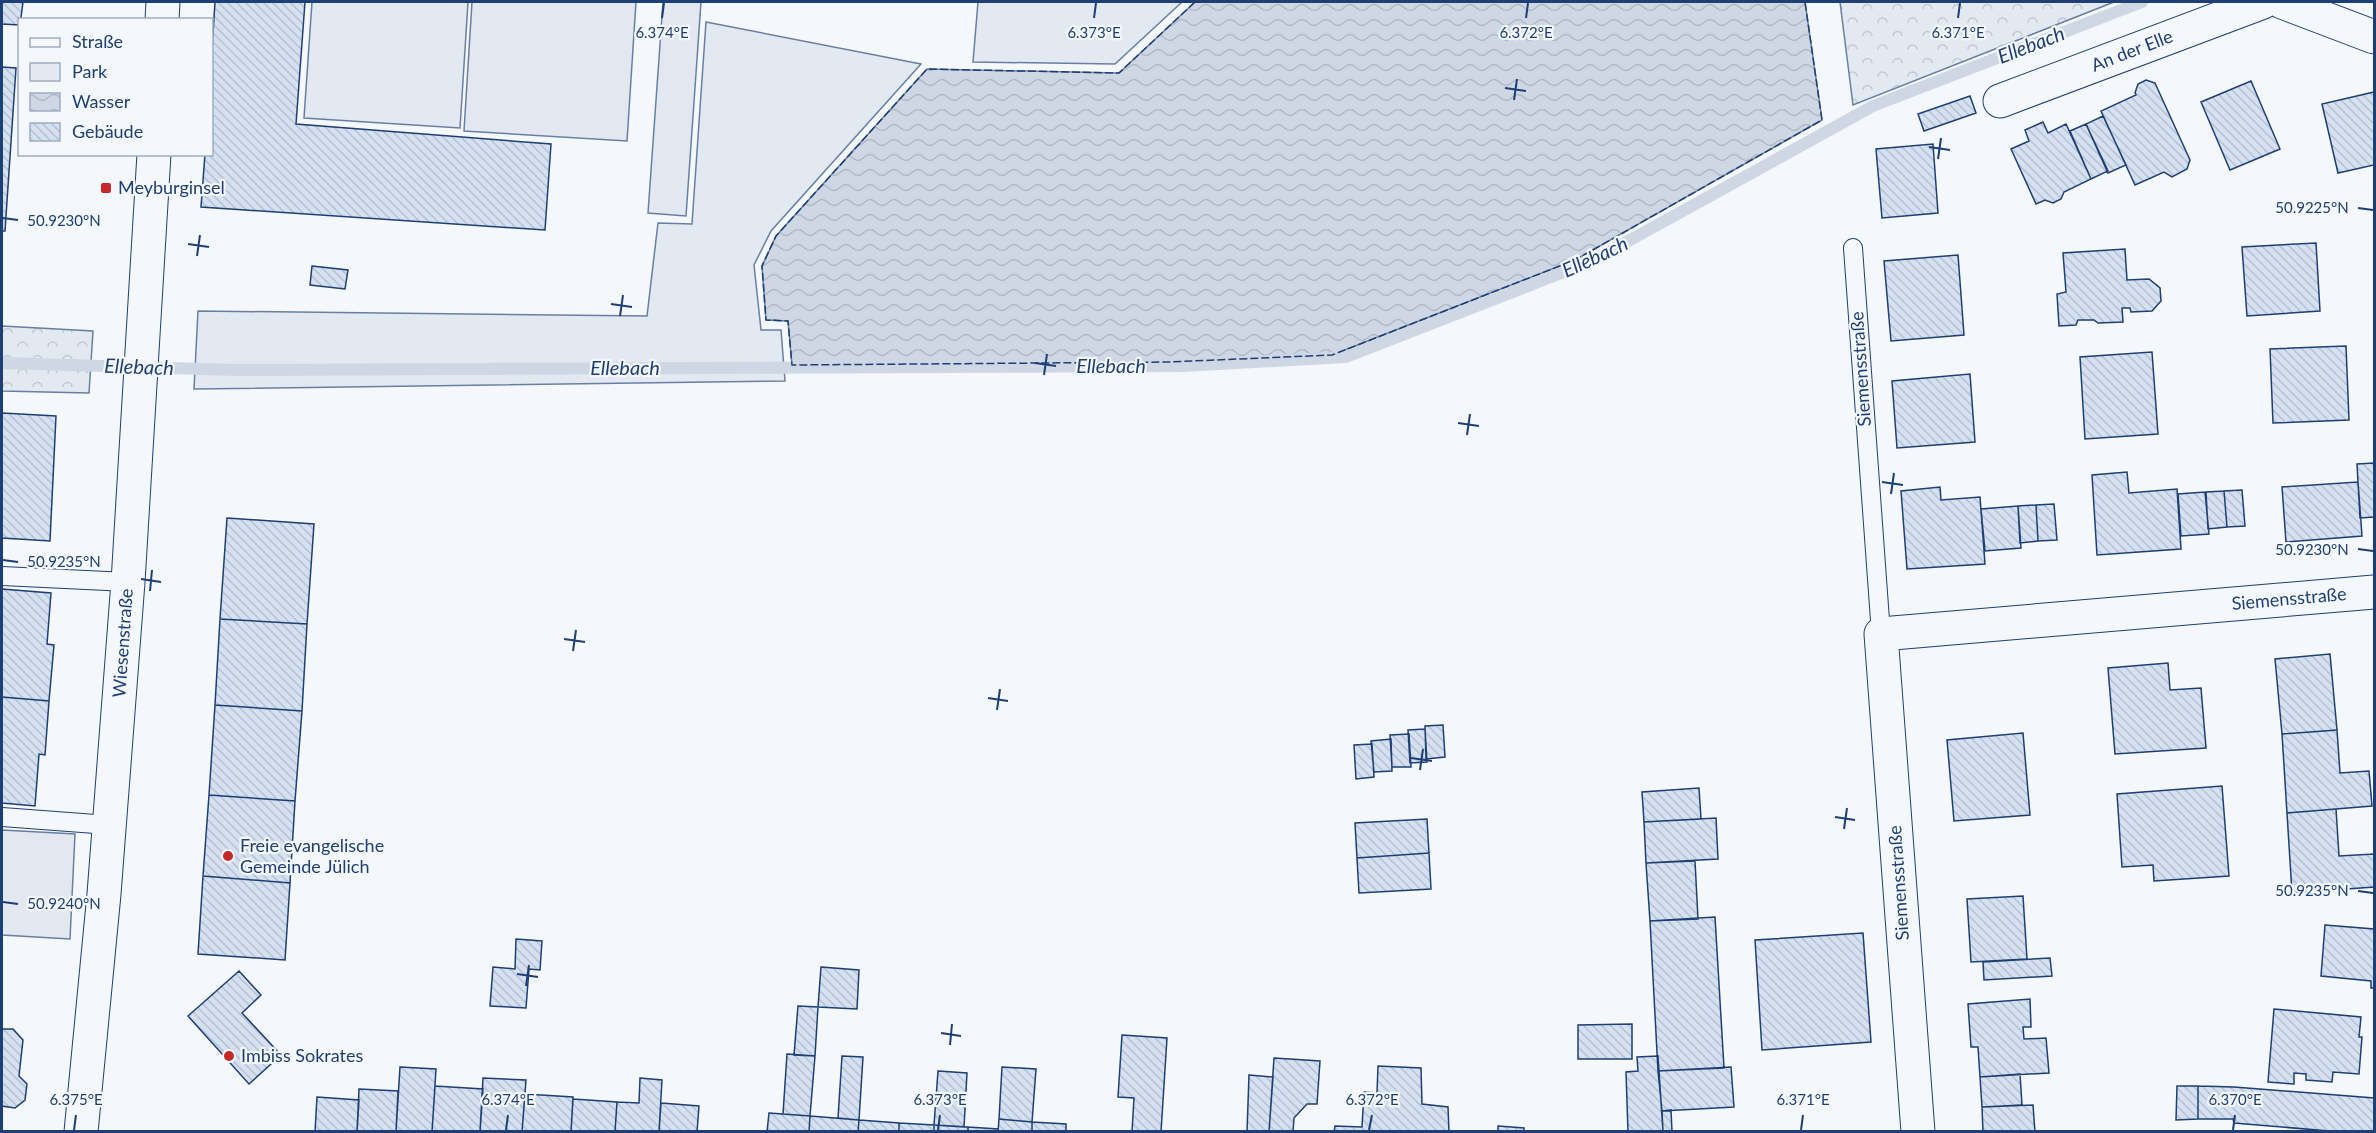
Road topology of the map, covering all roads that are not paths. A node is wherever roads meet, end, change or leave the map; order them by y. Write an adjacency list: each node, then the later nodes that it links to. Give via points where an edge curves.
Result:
1 (164, 2): 4 (street)
2 (2263, 2): 6 (street, An der Elle)
3 (2282, 2): 5 (street)
4 (162, 18)
5 (2374, 37)
6 (2000, 101)
7 (153, 156): 10 (street, Wiesenstraße)
8 (1853, 248): 12 (lane, Siemensstraße)
9 (2, 576): 10 (lane)
10 (128, 582): 14 (street, Wiesenstraße)
11 (2374, 592): 12 (street, Siemensstraße)
12 (1881, 634): 16 (street, Siemensstraße)
13 (2, 817): 14 (lane)
14 (109, 825): 15 (street, Wiesenstraße)
15 (81, 1131)
16 (1918, 1131)

